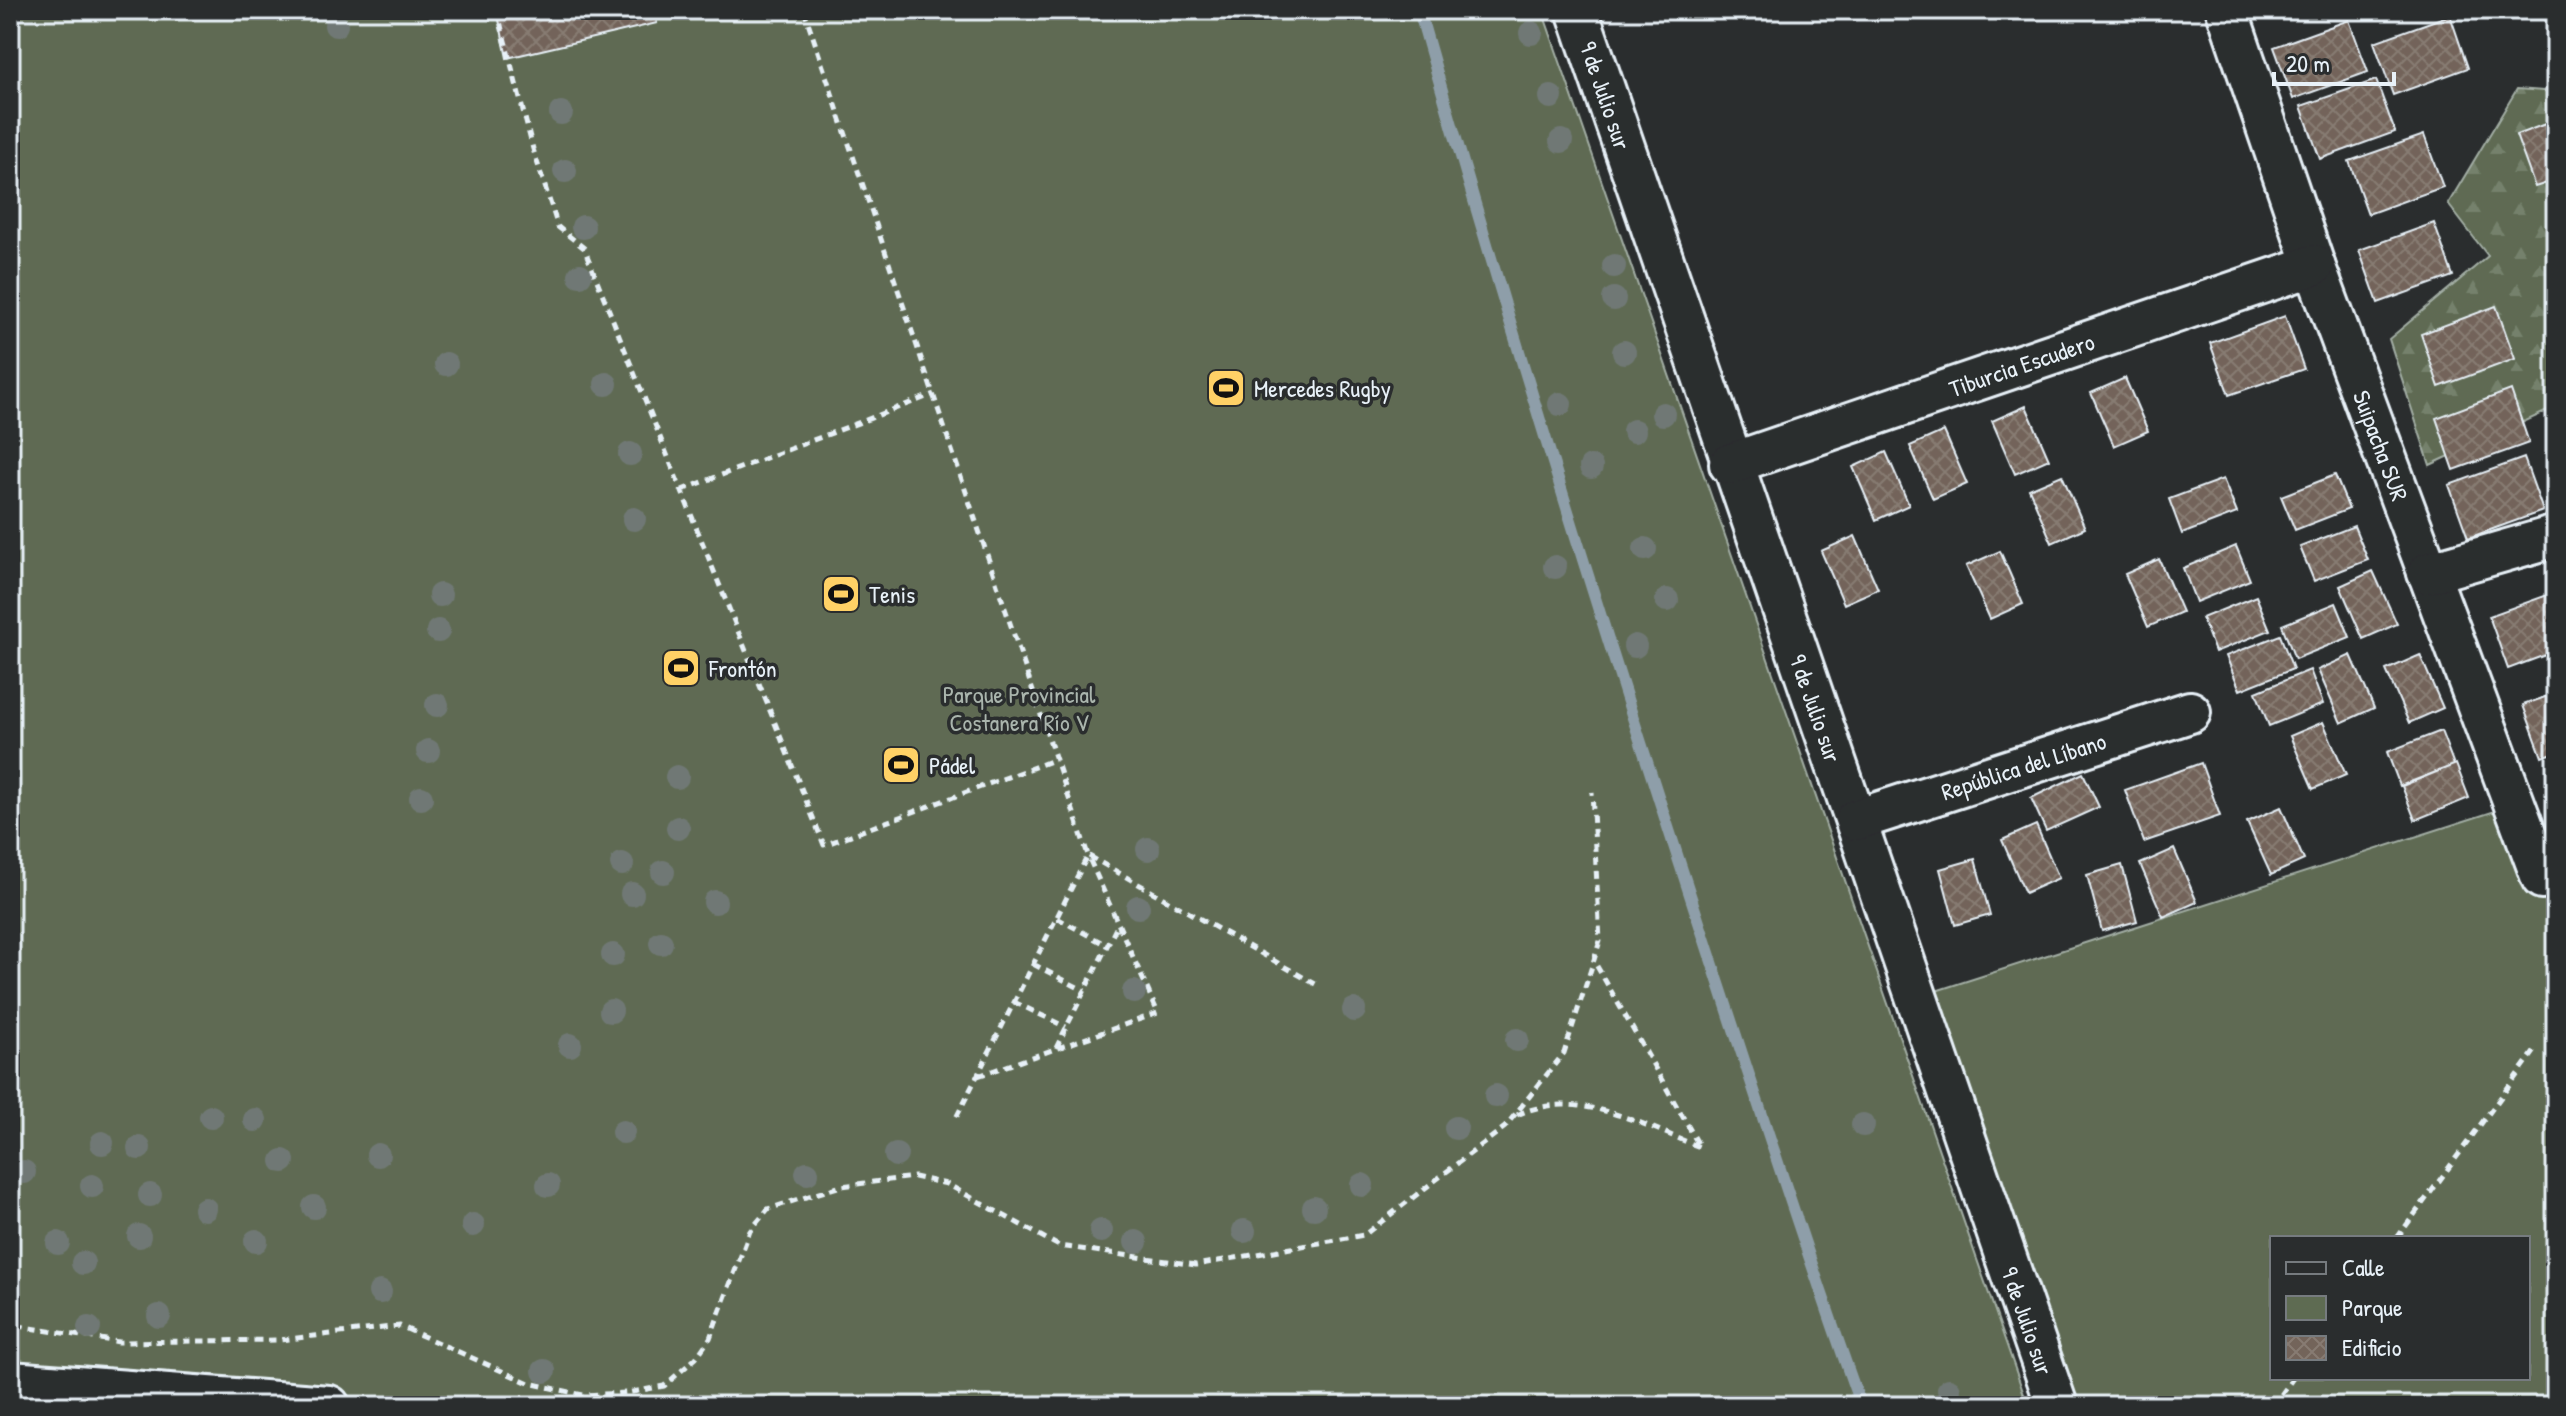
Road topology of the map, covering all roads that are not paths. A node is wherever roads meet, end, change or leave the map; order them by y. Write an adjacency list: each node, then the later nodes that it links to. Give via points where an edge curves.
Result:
1 (1577, 10): 4 (street, 9 de Julio sur)
2 (2240, 13): 3 (street, Suipacha SUR)
3 (2314, 265): 4 (street, Tiburcia Escudero); 6 (street, Suipacha SUR)
4 (1730, 464): 8 (street, 9 de Julio sur)
5 (2556, 536): 6 (street)
6 (2428, 573): 9 (street, Suipacha SUR)
7 (2190, 712): 8 (street, República del Líbano)
8 (1856, 820): 12 (street, 9 de Julio sur)
9 (2542, 878)
10 (10, 1382): 11 (street)
11 (329, 1406)
12 (2057, 1406)

